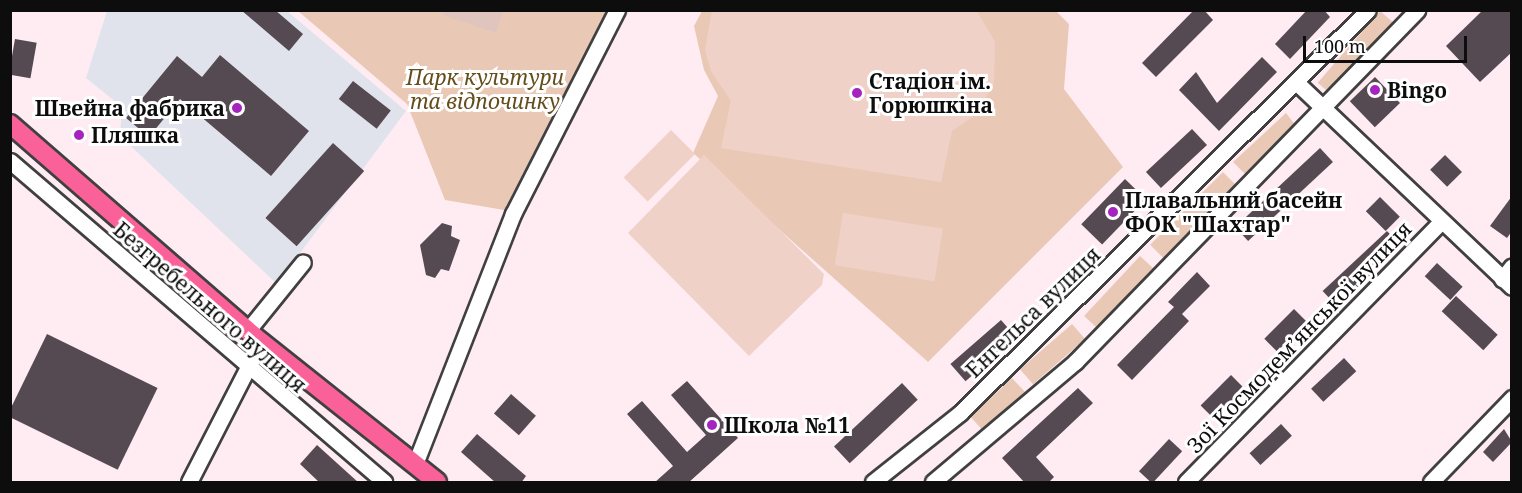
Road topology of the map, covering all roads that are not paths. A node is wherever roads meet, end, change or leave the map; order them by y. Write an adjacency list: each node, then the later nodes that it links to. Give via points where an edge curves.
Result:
1 (617, 10): 15 (street, via 513,214)
2 (1368, 10): 4 (street, Енгельса вулиця)
3 (1417, 10): 5 (street)
4 (1297, 83): 5 (street); 19 (street, Енгельса вулиця, via 960,413)
5 (1322, 107): 8 (street); 20 (street, via 1075,362)
6 (10, 124): 12 (main road)
7 (10, 161): 13 (street, Безгребельного вулиця)
8 (1442, 222): 11 (street); 21 (street, Зої Космодем’янської вулиця)
9 (303, 262): 12 (street)
10 (1512, 266): 11 (street)
11 (1507, 283)
12 (255, 336): 13 (street); 15 (main road)
13 (244, 367): 16 (street); 17 (street, Безгребельного вулиця)
14 (1512, 398): 22 (street)
15 (415, 464): 18 (main road)
16 (189, 483)
17 (384, 483)
18 (437, 483)
19 (873, 483)
20 (933, 483)
21 (1186, 483)
22 (1431, 483)

